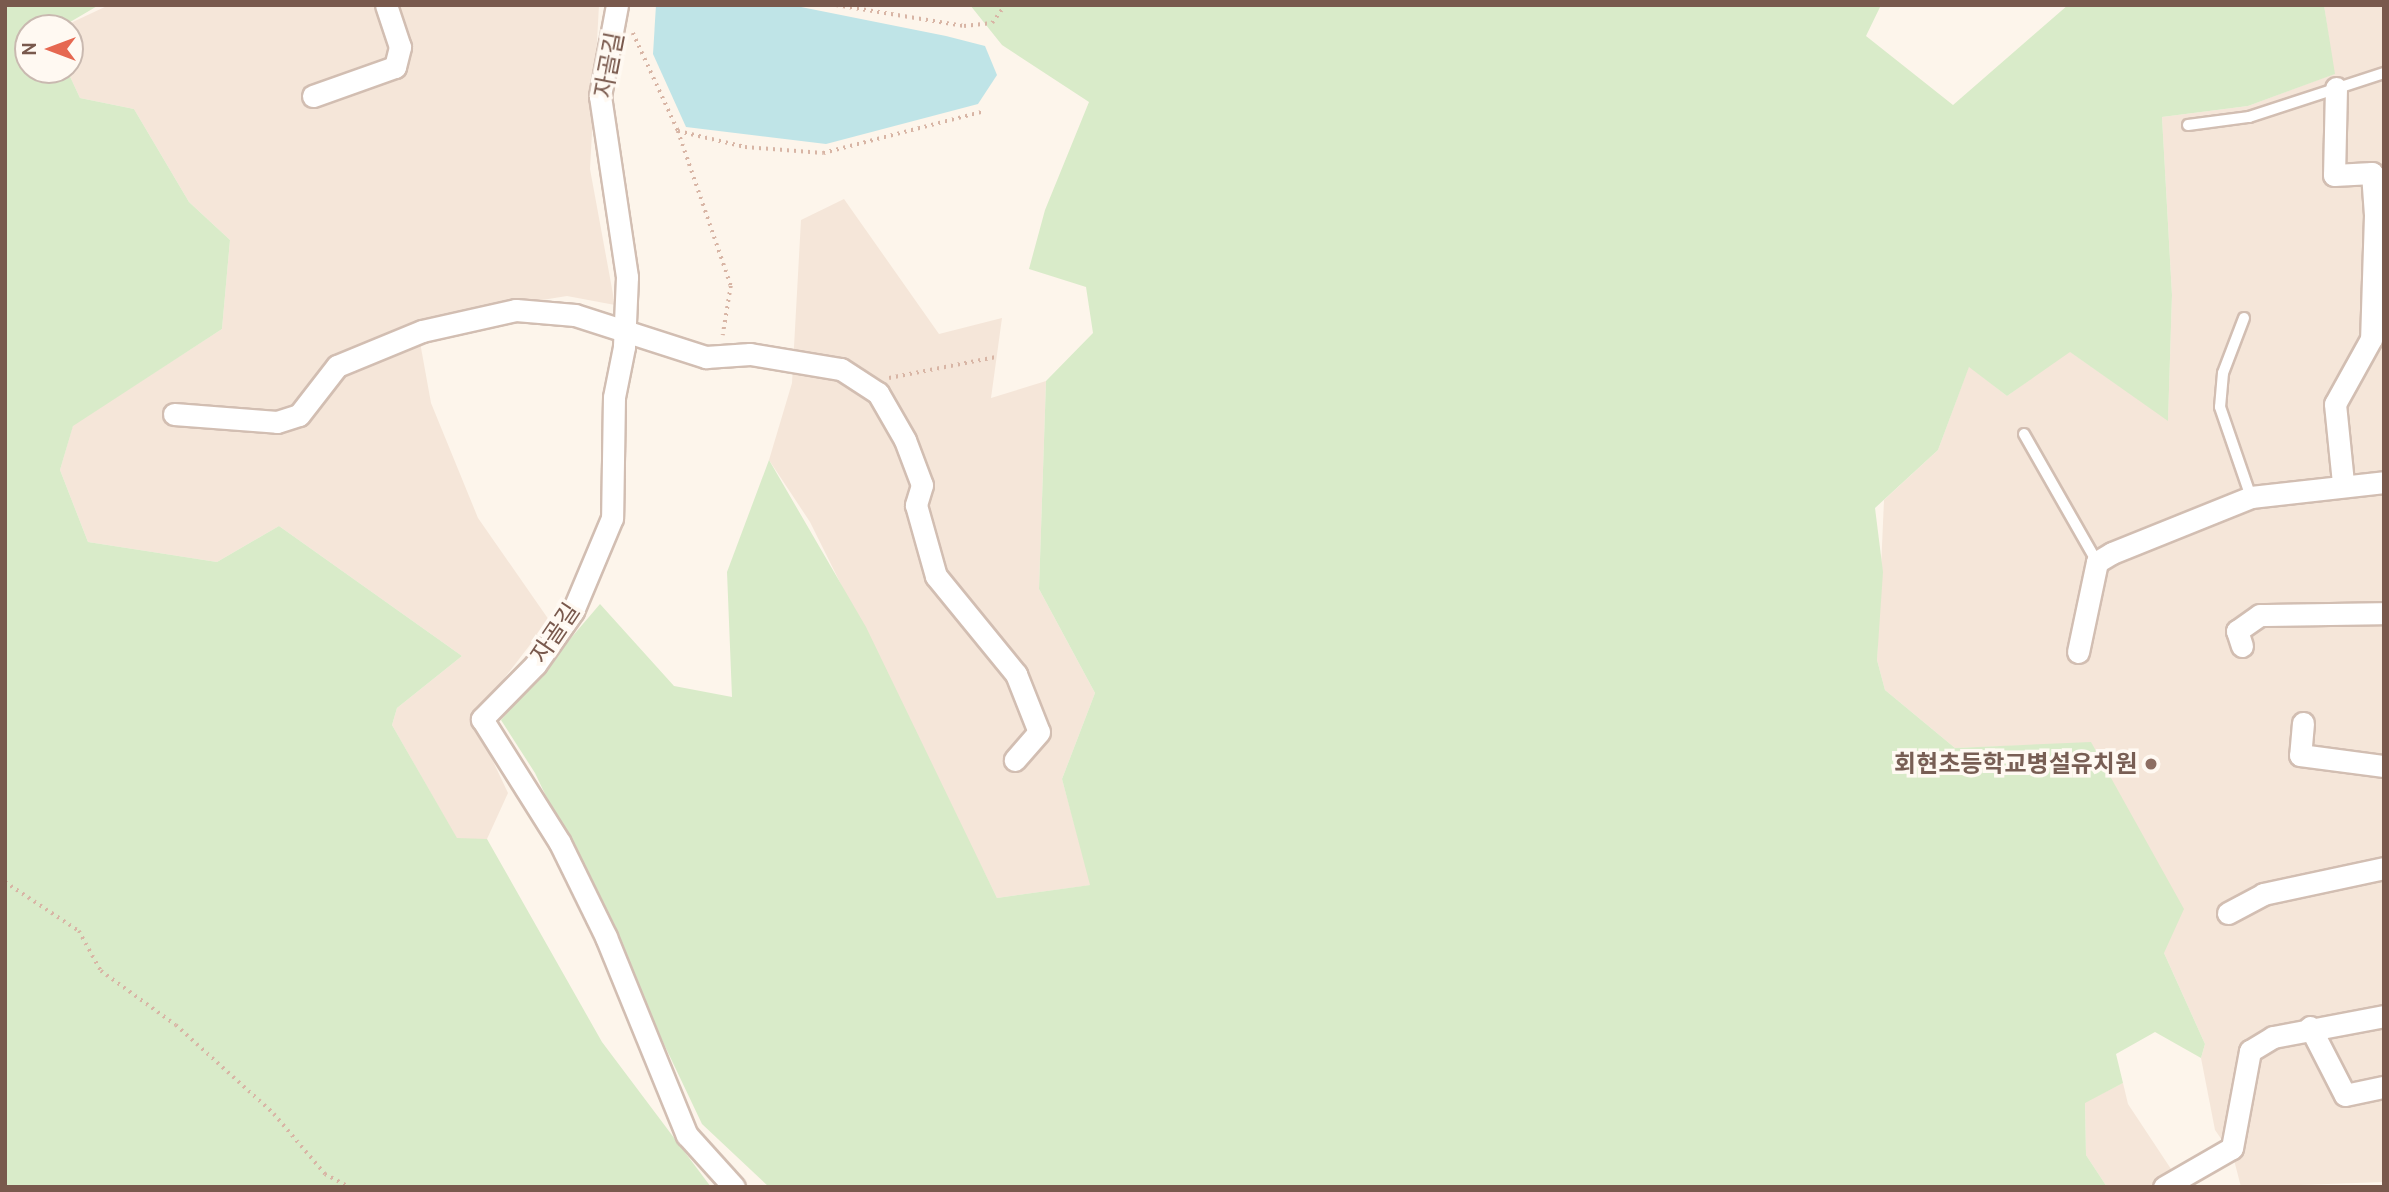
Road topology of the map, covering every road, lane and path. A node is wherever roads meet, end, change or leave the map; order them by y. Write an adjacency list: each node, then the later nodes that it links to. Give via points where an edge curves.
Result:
1 (386, 5): 7 (street, via 400,47 395,67)
2 (836, 5): 3 (path, via 964,26 992,23)
3 (1005, 5)
4 (622, 12): 10 (path); 13 (street, 자골길, via 600,129 627,277)
5 (2384, 73): 6 (lane)
6 (2336, 88): 9 (lane, via 2249,117); 11 (street, via 2334,175 2372,173)
7 (313, 96)
8 (982, 112): 10 (path, via 823,153 745,147)
9 (2188, 125)
10 (678, 131): 14 (path, via 730,286 730,324)
11 (2379, 214): 20 (street, via 2371,339 2335,404)
12 (2244, 318): 21 (lane, via 2223,373 2220,407)
13 (623, 333): 14 (street); 17 (street, via 575,315 516,310 459,320 337,366 299,415 277,422); 36 (street, 자골길, via 614,397 612,518 601,554 535,665 482,719 559,843 607,937 687,1135)
14 (712, 356): 16 (street, via 792,358 841,369)
15 (996, 357): 16 (path)
16 (863, 383): 27 (street, via 884,405 922,485 916,505 936,576 976,619 1021,685 1039,732)
17 (174, 414)
18 (2024, 434): 22 (lane)
19 (2384, 482): 20 (street)
20 (2343, 483): 21 (street)
21 (2251, 497): 22 (street)
22 (2097, 562): 25 (street)
23 (2384, 613): 24 (street, via 2260,615 2237,631)
24 (2242, 646)
25 (2078, 652)
26 (2303, 723): 28 (street, via 2300,755)
27 (1015, 760)
28 (2384, 766)
29 (2384, 868): 31 (street, via 2263,894)
30 (5, 882): 35 (path, via 79,931 100,971 167,1018 274,1114 325,1174)
31 (2228, 913)
32 (2384, 1016): 33 (street)
33 (2310, 1027): 34 (street, via 2345,1095); 37 (street, via 2273,1037 2250,1051 2232,1148)
34 (2384, 1087)
35 (349, 1187)
36 (734, 1187)
37 (2164, 1187)

